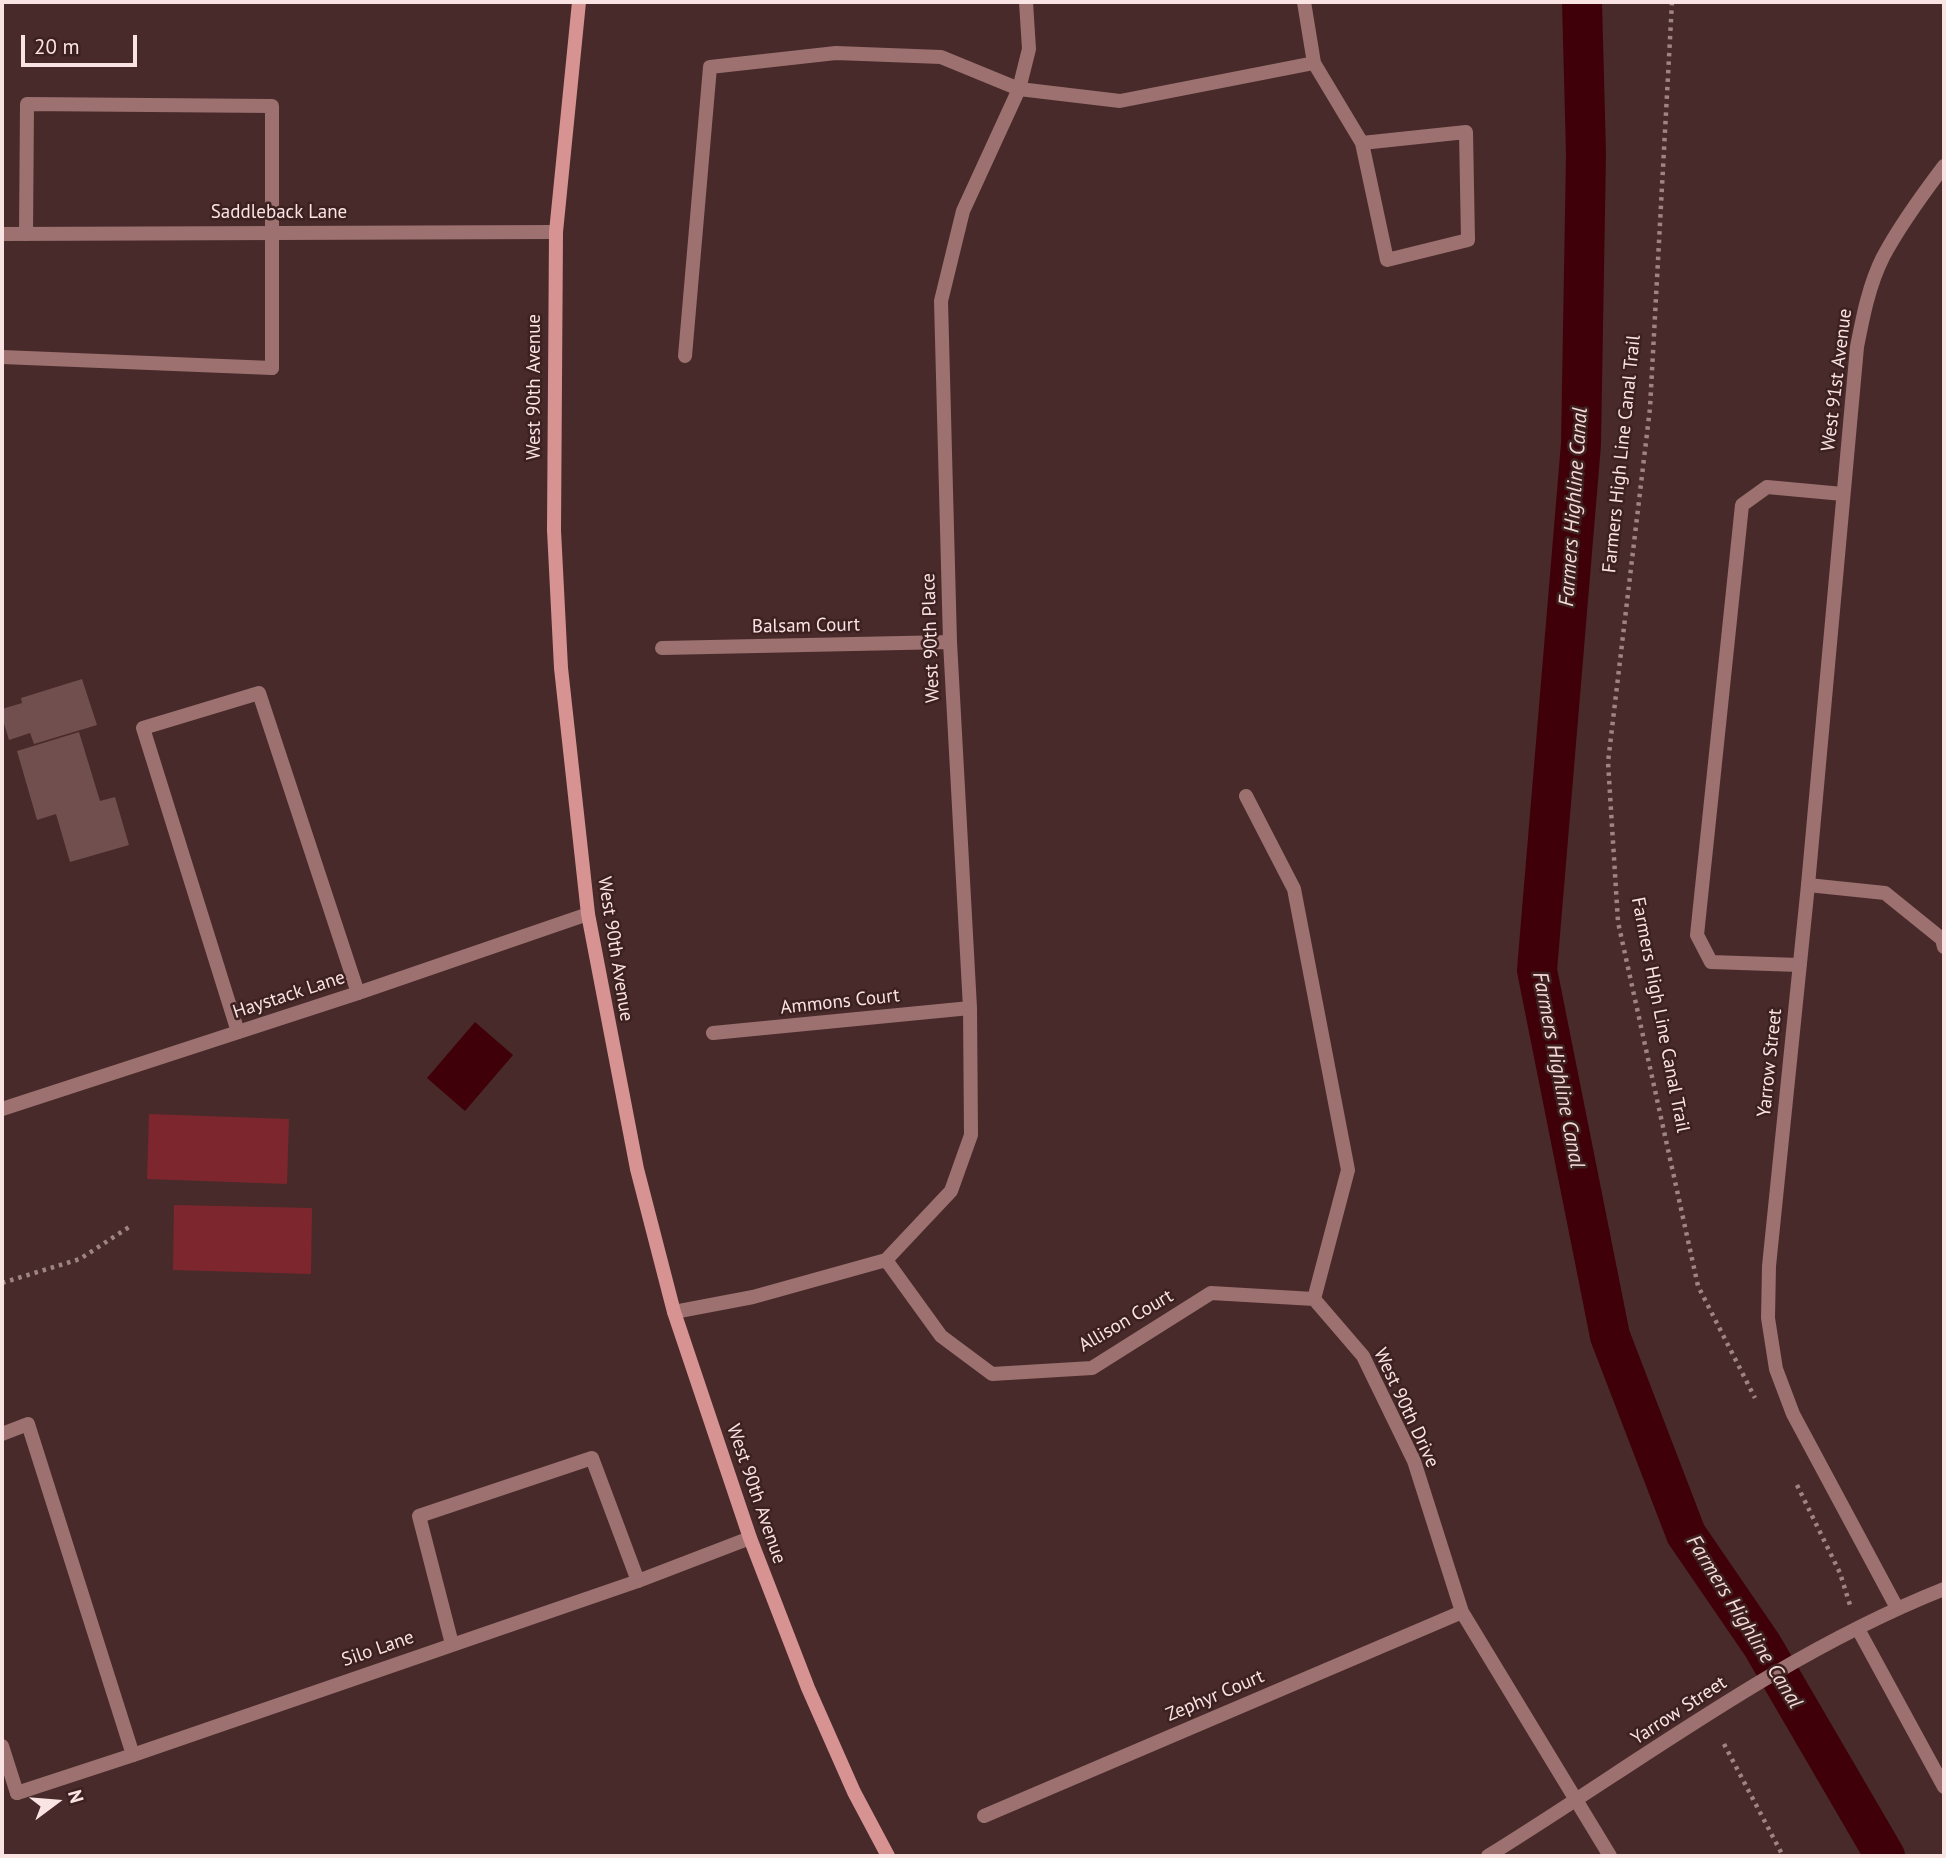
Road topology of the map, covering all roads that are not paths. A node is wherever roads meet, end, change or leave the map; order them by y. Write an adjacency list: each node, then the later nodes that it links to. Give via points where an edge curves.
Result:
1 (579, 2): 9 (street, West 90th Avenue)
2 (1026, 2): 5 (street, West 90th Place, via 1030,49)
3 (1304, 2): 4 (street)
4 (1314, 63): 5 (street, via 1119,102); 6 (street)
5 (1019, 89): 12 (street, via 941,57 836,53 710,67); 15 (street, West 90th Place, via 963,211 941,301)
6 (1362, 143): 6 (street, via 1387,260 1468,240 1466,132)
7 (1944, 166): 14 (street, West 91st Avenue, via 1882,258 1865,305)
8 (274, 232): 9 (street, Saddleback Lane); 11 (street, Saddleback Lane); 11 (street, via 272,106 27,104); 13 (street, via 272,368)
9 (556, 232): 19 (street, West 90th Avenue, via 554,530 561,668)
10 (2, 234): 11 (street, Saddleback Lane)
11 (26, 234)
12 (685, 356)
13 (2, 357)
14 (1843, 494): 18 (street, Yarrow Street); 21 (street, via 1766,487 1742,505 1698,935 1711,962)
15 (950, 642): 16 (street, Balsam Court); 23 (street, West 90th Place)
16 (662, 648)
17 (1246, 796): 28 (street, via 1294,889 1348,1170)
18 (1808, 885): 20 (street, via 1885,893); 21 (street, Yarrow Street)
19 (588, 914): 22 (street, Haystack Lane); 29 (street, West 90th Avenue, via 637,1169)
20 (1943, 942)
21 (1799, 965): 34 (street, Yarrow Street, via 1769,1266 1768,1318 1776,1369 1793,1414)
22 (358, 993): 24 (street, Haystack Lane); 24 (street, via 259,693 143,728)
23 (970, 1008): 25 (street, Ammons Court); 27 (street, West 90th Place, via 971,1135 951,1191)
24 (238, 1032): 26 (street, Haystack Lane)
25 (713, 1034)
26 (2, 1109)
27 (886, 1260): 28 (street, Allison Court, via 941,1336 992,1374 1091,1368 1212,1293); 29 (street, via 753,1297)
28 (1314, 1299): 35 (street, West 90th Drive, via 1363,1356 1414,1461)
29 (674, 1312): 31 (street, West 90th Avenue)
30 (2, 1434): 39 (street, via 28,1424)
31 (750, 1538): 32 (street, Silo Lane); 43 (street, West 90th Avenue, via 808,1688)
32 (638, 1581): 37 (street, Silo Lane); 37 (street, via 592,1458 419,1516)
33 (1944, 1589): 34 (street, Yarrow Street)
34 (1896, 1608): 36 (street, Yarrow Street)
35 (1462, 1612): 41 (street, West 90th Drive); 42 (street, Zephyr Court)
36 (1857, 1629): 40 (street); 41 (street, Yarrow Street, via 1702,1717)
37 (452, 1644): 39 (street, Silo Lane)
38 (2, 1746): 39 (street, Silo Lane, via 17,1793)
39 (133, 1755)
40 (1944, 1787)
41 (1577, 1801): 44 (street, Yarrow Street); 45 (street, West 90th Drive)
42 (984, 1816)
43 (888, 1856)
44 (1488, 1856)
45 (1610, 1856)

